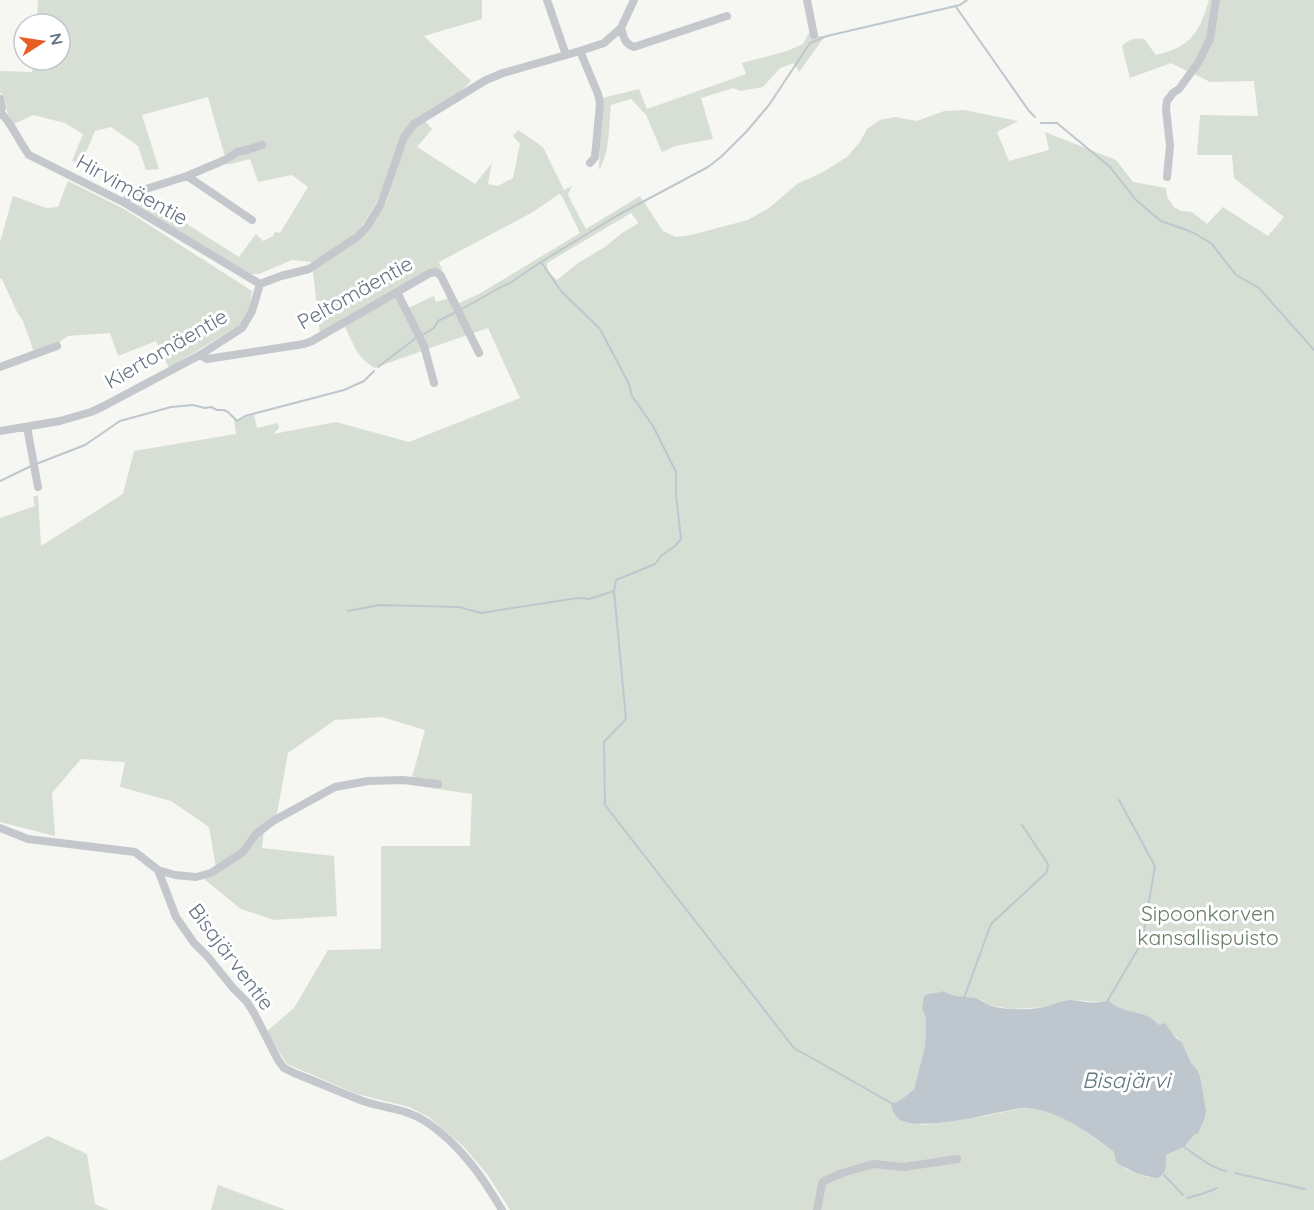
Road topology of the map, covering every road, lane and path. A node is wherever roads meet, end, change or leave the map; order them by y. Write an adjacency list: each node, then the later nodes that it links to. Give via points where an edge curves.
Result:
1 (547, 0): 9 (street)
2 (634, 0): 6 (street)
3 (807, 0): 7 (street)
4 (1216, 0): 15 (street, via 1210,39 1198,63 1167,101)
5 (727, 16): 6 (street, via 634,47 627,44)
6 (621, 28): 8 (street, via 604,43)
7 (814, 35)
8 (579, 51): 9 (street); 13 (street, via 600,104 595,157)
9 (566, 56): 18 (street, via 486,80 414,124 404,137 381,204 366,228 309,269)
10 (0, 99): 11 (street)
11 (1, 114): 16 (street, Hirvimäentie, via 29,155)
12 (262, 144): 14 (street)
13 (590, 162)
14 (187, 176): 16 (street, via 130,194); 17 (street)
15 (1167, 177)
16 (125, 203): 18 (street, Hirvimäentie)
17 (252, 220)
18 (260, 284): 22 (street, Kiertomäentie, via 242,328)
19 (397, 292): 21 (street, Peltomäentie, via 436,272); 22 (street, Peltomäentie, via 304,344 207,359); 24 (street, via 424,346)
20 (57, 346): 23 (street)
21 (479, 353)
22 (200, 355): 25 (street, Kiertomäentie, via 91,412)
23 (0, 367)
24 (434, 383)
25 (27, 427): 26 (street, Kiertomäentie); 27 (street)
26 (0, 430)
27 (38, 487)
28 (438, 784): 30 (street, via 368,780 334,787 273,821 256,834 243,852 211,873 196,877)
29 (0, 828): 30 (street, via 28,839 135,852)
30 (158, 870): 32 (street, Bisajärventie, via 176,917 247,1002 285,1068 426,1122 460,1150)
31 (957, 1159): 33 (street, via 904,1167 873,1164 842,1173 824,1181)
32 (502, 1210)
33 (817, 1210)

